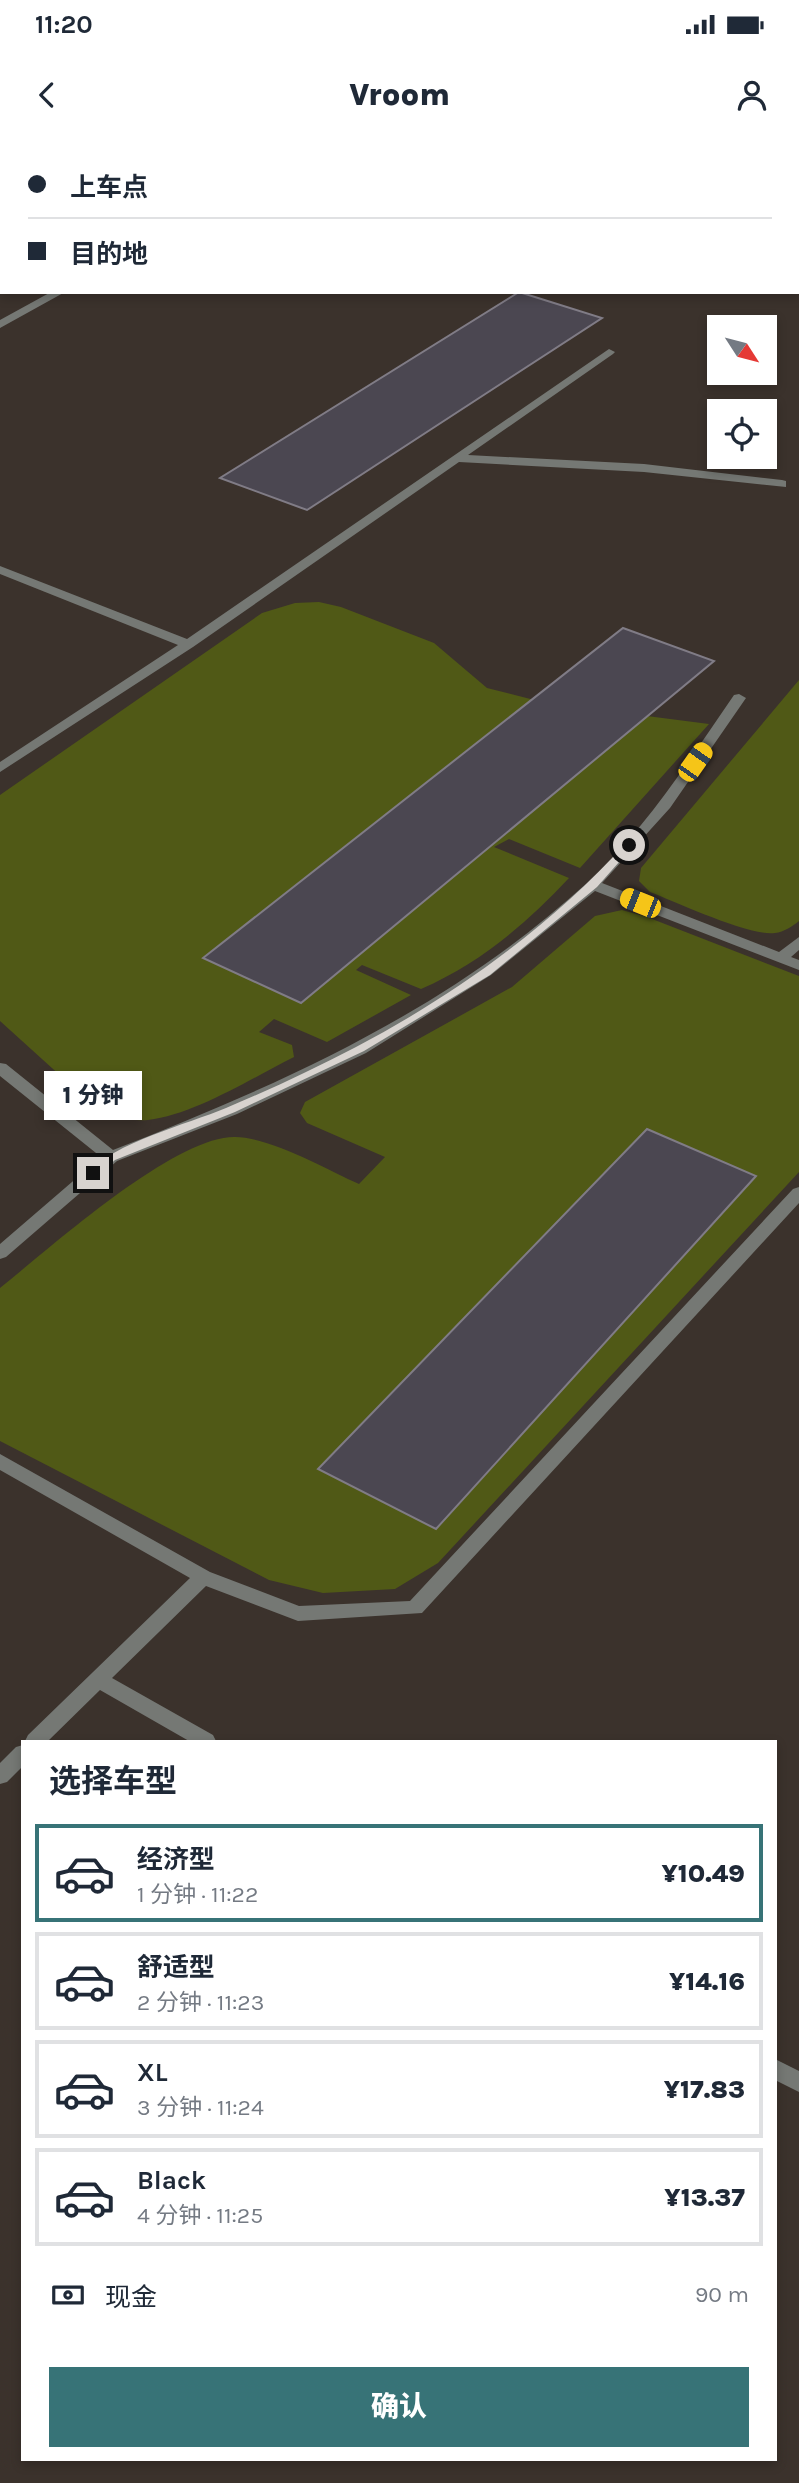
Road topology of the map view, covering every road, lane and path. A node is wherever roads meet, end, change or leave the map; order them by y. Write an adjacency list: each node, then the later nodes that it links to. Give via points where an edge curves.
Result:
1 (56, 294): 2 (street)
2 (0, 325)
3 (609, 352): 4 (street)
4 (456, 458): 5 (street, via 644,468); 7 (street)
5 (782, 484)
6 (0, 570): 7 (street)
7 (188, 645): 9 (street)
8 (739, 698): 10 (street, via 665,805)
9 (0, 768)
10 (593, 885): 12 (street); 15 (street, via 486,972 360,1049 231,1110)
11 (799, 942): 12 (street)
12 (781, 958): 13 (street)
13 (799, 965)
14 (0, 1068): 15 (street)
15 (111, 1157): 17 (street)
16 (799, 1193): 19 (street, via 415,1608 298,1614)
17 (0, 1253)
18 (0, 1461): 19 (street)
19 (203, 1577): 20 (street)
20 (98, 1679): 21 (street); 22 (street)
21 (36, 1740)
22 (204, 1740)
23 (21, 1756): 24 (street)
24 (0, 1776)
25 (777, 2069): 26 (street)
26 (799, 2082)

